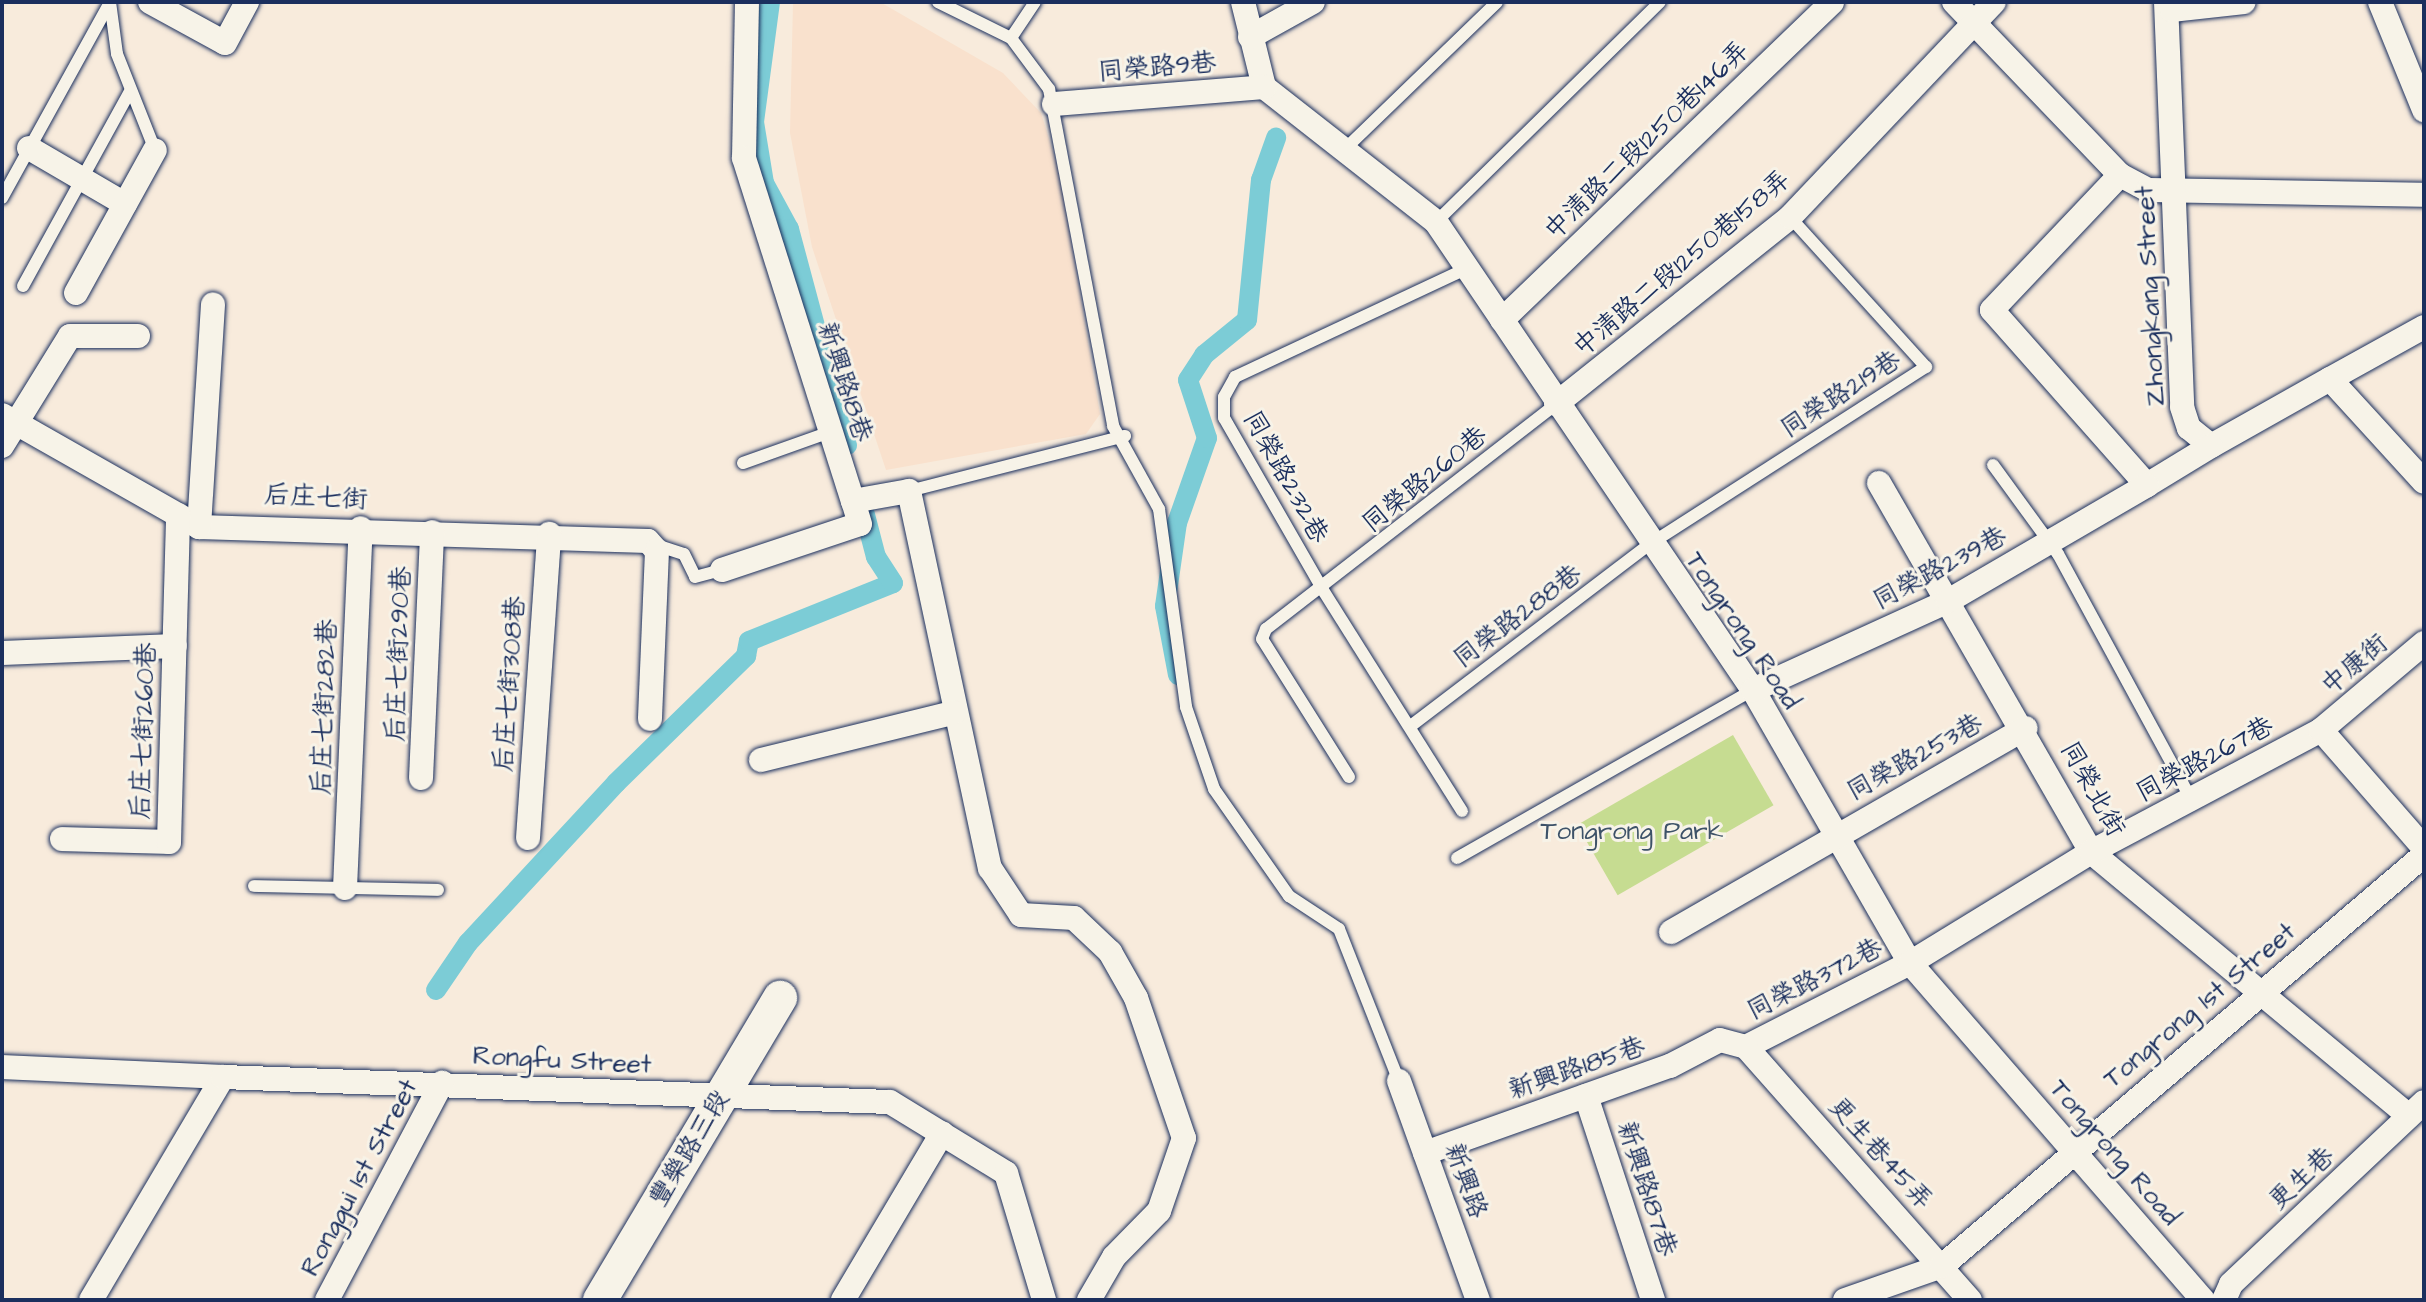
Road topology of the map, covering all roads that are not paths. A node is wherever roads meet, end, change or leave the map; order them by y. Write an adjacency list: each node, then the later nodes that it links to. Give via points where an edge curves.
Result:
1 (110, 2): 21 (lane); 24 (lane)
2 (150, 2): 3 (street, via 225,43)
3 (247, 2)
4 (747, 2): 45 (street, 新興路18巷, via 744,158)
5 (938, 2): 19 (lane)
6 (1035, 2): 19 (lane)
7 (1243, 2): 18 (street)
8 (1313, 2): 18 (street)
9 (1497, 2): 25 (lane)
10 (1660, 2): 34 (lane)
11 (1832, 2): 39 (street, 中清路二段1250巷146弄)
12 (1954, 2): 17 (street)
13 (1994, 2): 17 (street, 中清路二段1250巷158弄)
14 (2244, 2): 16 (street)
15 (2380, 2): 23 (street)
16 (2169, 6): 29 (street, Zhongkang Street)
17 (1972, 24): 27 (street); 33 (street, 中清路二段1250巷158弄)
18 (1250, 37): 20 (street)
19 (1011, 38): 22 (lane)
20 (1264, 87): 22 (street, 同榮路9巷); 25 (street, Tongrong Road)
21 (130, 91): 26 (lane); 28 (lane)
22 (1054, 104): 46 (lane, via 1113,426)
23 (2424, 110)
24 (29, 148): 28 (street); 31 (lane)
25 (1345, 149): 34 (street, Tongrong Road)
26 (155, 150): 32 (street)
27 (2120, 175): 29 (street, via 2148,190); 53 (street, via 1992,310)
28 (82, 179): 32 (street); 36 (lane)
29 (2173, 192): 30 (street); 48 (street, Zhongkang Street, via 2182,407 2189,428)
30 (2424, 195)
31 (2, 198)
32 (125, 204): 37 (street)
33 (1790, 217): 43 (street, 中清路二段1250巷158弄); 61 (lane, 同榮路219巷, via 1926,367)
34 (1436, 222): 35 (street, Tongrong Road)
35 (1466, 269): 39 (street, Tongrong Road); 64 (lane, 同榮路232巷, via 1235,377 1224,397 1224,418)
36 (23, 286)
37 (76, 293)
38 (213, 304): 56 (street, 后庄七街260巷)
39 (1502, 320): 43 (street, Tongrong Road)
40 (2424, 327): 42 (street)
41 (138, 336): 44 (street, via 70,336)
42 (2330, 379): 48 (street); 51 (street)
43 (1556, 404): 61 (street, Tongrong Road); 64 (lane, 同榮路260巷)
44 (9, 419): 47 (street); 56 (street, 后庄七街)
45 (830, 432): 49 (lane); 55 (street, 新興路18巷)
46 (1125, 436): 54 (lane); 97 (lane, via 1159,509 1186,707 1214,789 1289,896 1339,929)
47 (2, 446)
48 (2211, 446): 53 (street, 同榮路239巷)
49 (743, 463)
50 (1993, 465): 60 (lane)
51 (2424, 482)
52 (1879, 483): 65 (street, 同榮北街)
53 (2147, 485): 60 (street, 同榮路239巷)
54 (909, 491): 55 (street); 70 (street)
55 (853, 501): 63 (street, via 860,524)
56 (188, 521): 57 (street, 后庄七街); 67 (street, 后庄七街260巷)
57 (361, 528): 58 (street, 后庄七街); 88 (street, 后庄七街282巷)
58 (432, 532): 59 (street, 后庄七街); 77 (street, 后庄七街290巷)
59 (549, 534): 62 (street, 后庄七街); 81 (street, 后庄七街308巷)
60 (2050, 542): 65 (street, 同榮路239巷); 78 (lane)
61 (1650, 544): 69 (street, Tongrong Road); 72 (lane, 同榮路288巷)
62 (656, 545): 63 (lane, via 684,554 695,577); 71 (street)
63 (722, 570)
64 (1323, 590): 72 (lane, 同榮路232巷); 76 (lane, 同榮路260巷, via 1262,639)
65 (1948, 601): 69 (street, 同榮路239巷); 73 (street, 同榮北街)
66 (2424, 643): 74 (street, 中康街)
67 (175, 646): 68 (street); 82 (street, 后庄七街260巷, via 169,842)
68 (2, 653)
69 (1753, 690): 80 (street, Tongrong Road); 86 (lane)
70 (953, 713): 75 (street); 111 (street, via 990,868 1021,915 1074,918 1110,952 1136,998 1184,1138 1159,1211 1114,1257)
71 (650, 719)
72 (1412, 725): 79 (lane, 同榮路232巷)
73 (2026, 728): 80 (street, 同榮路253巷); 84 (street, 同榮北街)
74 (2321, 730): 78 (street, 同榮路267巷); 83 (street)
75 (761, 760)
76 (1349, 777)
77 (421, 778)
78 (2191, 799): 84 (street, 同榮路267巷)
79 (1462, 811)
80 (1832, 837): 90 (street, 同榮路253巷); 91 (street, Tongrong Road)
81 (528, 838)
82 (62, 839)
83 (2424, 848)
84 (2091, 852): 91 (street, 同榮路267巷); 92 (street, 同榮北街)
85 (2424, 855): 92 (street, Tongrong 1st Street)
86 (1457, 858)
87 (254, 886): 88 (lane)
88 (345, 888): 89 (lane)
89 (438, 890)
90 (1671, 932)
91 (1910, 963): 94 (street, 同榮路372巷); 103 (street, Tongrong Road)
92 (2259, 991): 101 (street, 同榮北街); 103 (street, Tongrong 1st Street)
93 (780, 998): 99 (street, 豐樂路三段)
94 (1746, 1047): 100 (street, 新興路185巷, via 1720,1040); 105 (street, 更生巷45弄)
95 (2, 1067): 96 (street, Rongfu Street)
96 (223, 1077): 98 (street, Rongfu Street); 106 (street)
97 (1399, 1081): 104 (street, 新興路)
98 (442, 1083): 99 (street, Rongfu Street); 107 (street, Ronggui 1st Street)
99 (723, 1096): 102 (street, Rongfu Street, via 890,1102); 108 (street, 豐樂路三段)
100 (1586, 1096): 104 (street, 新興路185巷); 113 (street, 新興路187巷)
101 (2417, 1109): 117 (street, 更生巷, via 2231,1284)
102 (942, 1133): 109 (street); 110 (street, Rongfu Street, via 1006,1173)
103 (2074, 1148): 105 (street, Tongrong 1st Street); 116 (street, Tongrong Road)
104 (1425, 1153): 112 (street, 新興路)
105 (1942, 1266): 114 (street); 115 (street, 更生巷45弄)
106 (91, 1300)
107 (327, 1300)
108 (600, 1300)
109 (843, 1300)
110 (1044, 1300)
111 (1089, 1300)
112 (1478, 1300)
113 (1653, 1300)
114 (1845, 1300)
115 (1970, 1300)
116 (2203, 1300)
117 (2224, 1300)

